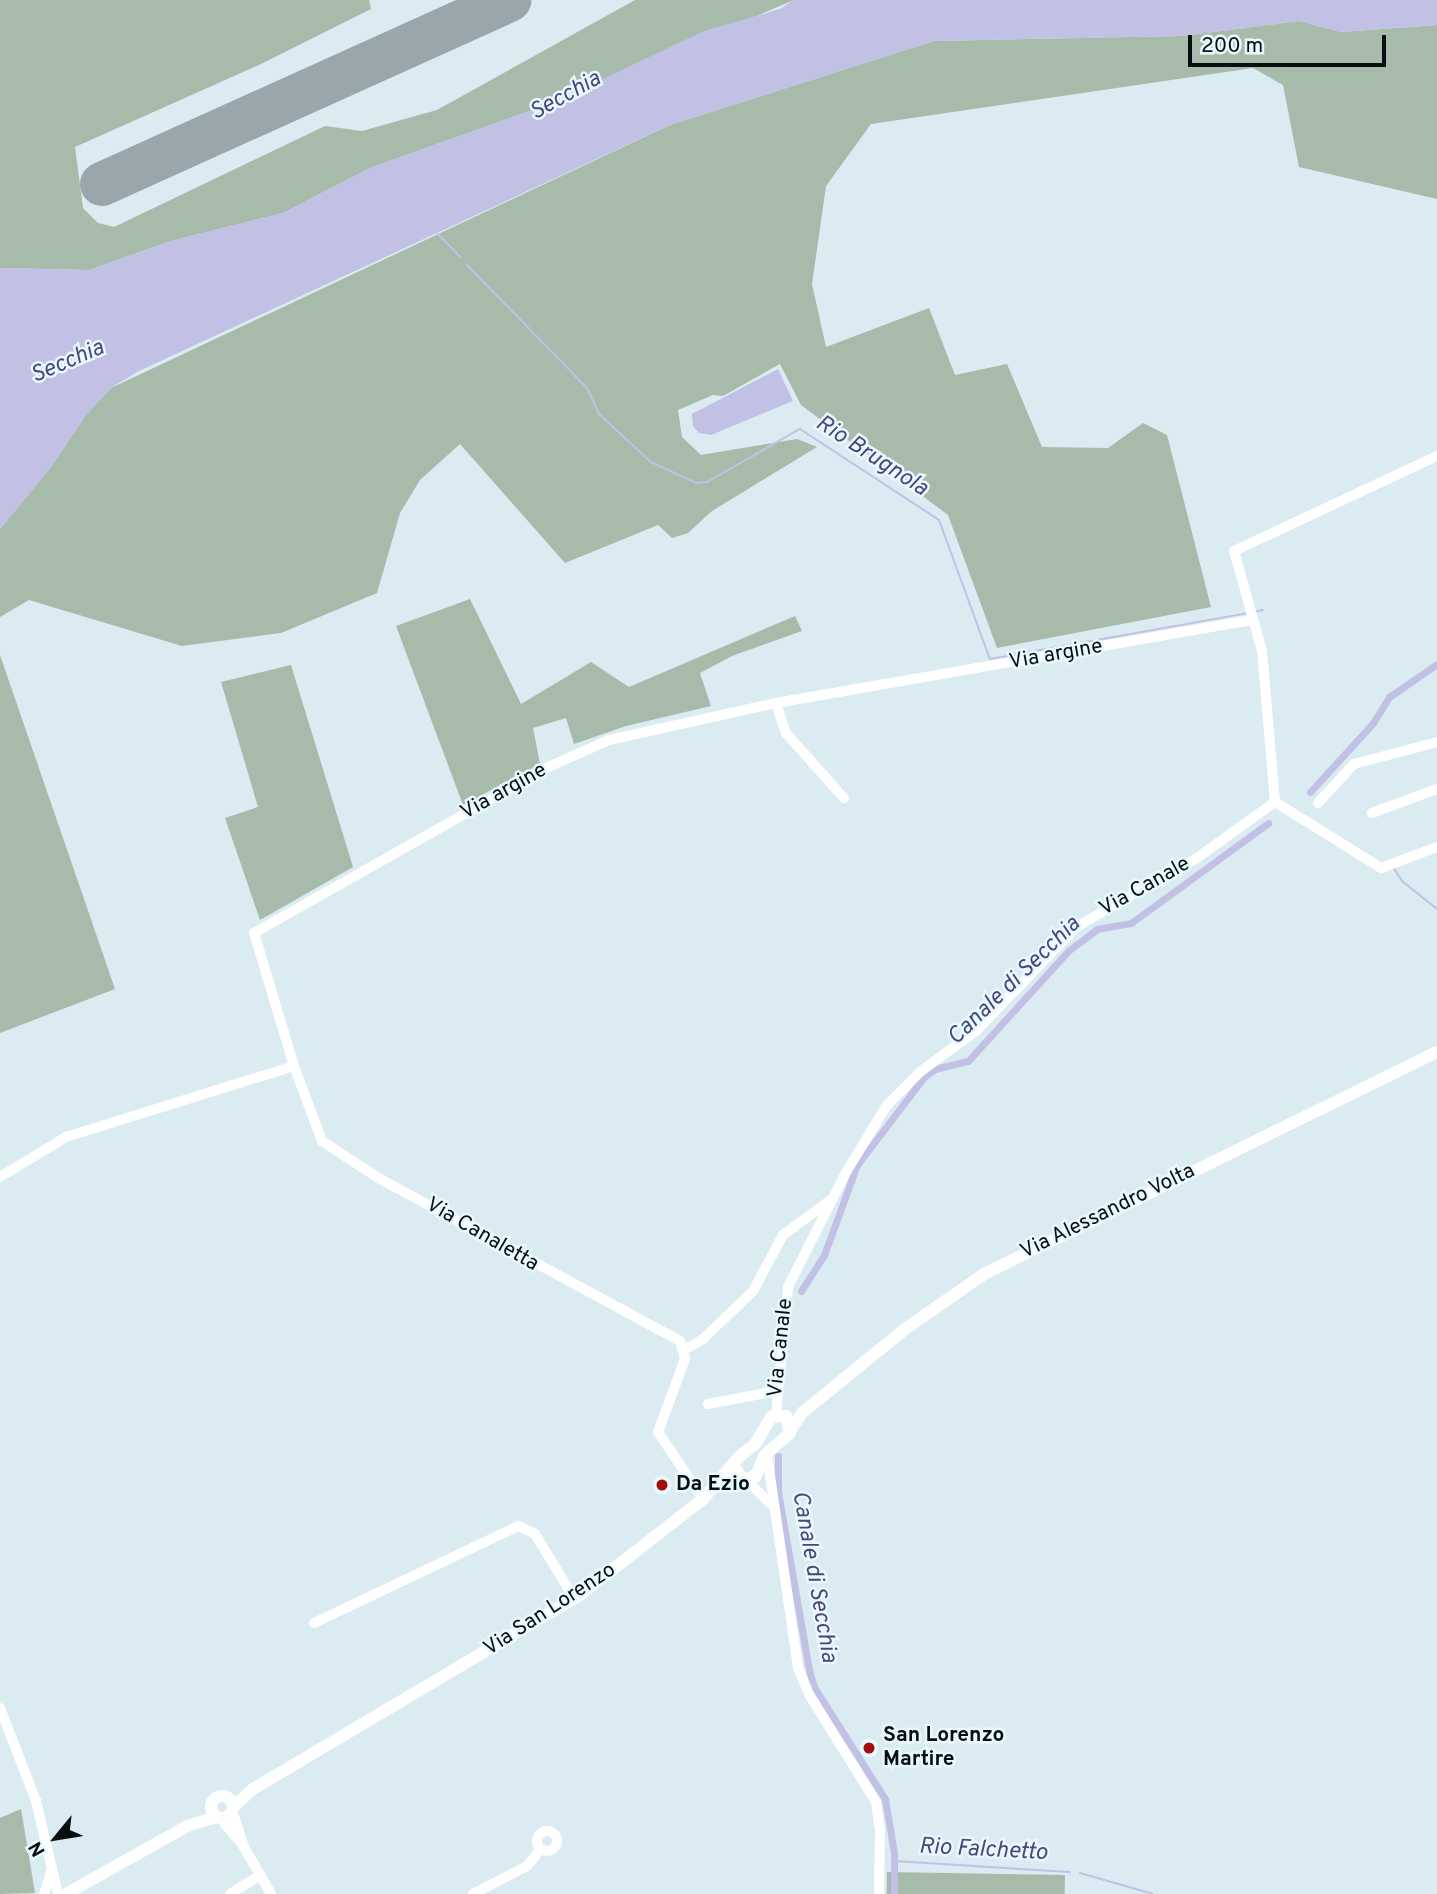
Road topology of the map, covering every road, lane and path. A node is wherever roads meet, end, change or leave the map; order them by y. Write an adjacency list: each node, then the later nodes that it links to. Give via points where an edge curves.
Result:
1 (1437, 456): 2 (street, via 1234,551)
2 (1252, 615): 3 (street, Via argine); 7 (street, via 1264,664)
3 (776, 703): 6 (street, via 786,733); 11 (street, Via argine, via 609,740 534,775)
4 (1437, 742): 8 (street, via 1354,764)
5 (1437, 789): 9 (street)
6 (844, 798)
7 (1275, 802): 10 (street, via 1381,868); 15 (street, Via Canale, via 1217,845 1069,933 977,1030 902,1088)
8 (1318, 803)
9 (1372, 813)
10 (1437, 847)
11 (254, 933): 13 (street, Via Canaletta)
12 (1437, 1052): 19 (main road, Via Alessandro Volta, via 996,1268 905,1329)
13 (293, 1066): 14 (street, via 66,1136); 16 (street, Via Canaletta, via 322,1141 338,1155 546,1271 675,1334)
14 (0, 1177)
15 (832, 1199): 16 (street, via 783,1235 753,1292); 17 (street, Via Canale, via 788,1287)
16 (686, 1349): 25 (street, via 658,1428)
17 (776, 1391): 18 (street); 20 (street, Via Canale)
18 (708, 1404)
19 (803, 1412): 20 (main road); 21 (main road)
20 (781, 1416): 21 (main road); 23 (main road)
21 (791, 1429): 22 (main road)
22 (768, 1452): 24 (main road, via 755,1477); 26 (street)
23 (734, 1466): 24 (main road); 25 (main road)
24 (744, 1480): 25 (main road); 26 (street)
25 (704, 1499): 27 (main road, Via San Lorenzo)
26 (771, 1504): 40 (street, via 803,1683 868,1785 878,1811)
27 (575, 1598): 28 (street, via 535,1534 518,1527); 30 (main road, Via San Lorenzo)
28 (314, 1623)
29 (0, 1709): 35 (street, via 36,1801 52,1868)
30 (231, 1805): 31 (main road); 31 (main road, via 218,1796); 32 (street)
31 (216, 1813): 32 (street); 36 (main road)
32 (244, 1847): 34 (street)
33 (541, 1849): 39 (street, via 527,1866)
34 (261, 1875): 37 (street); 38 (street)
35 (52, 1889): 36 (street)
36 (71, 1891)
37 (230, 1894)
38 (271, 1894)
39 (472, 1894)
40 (879, 1894)

